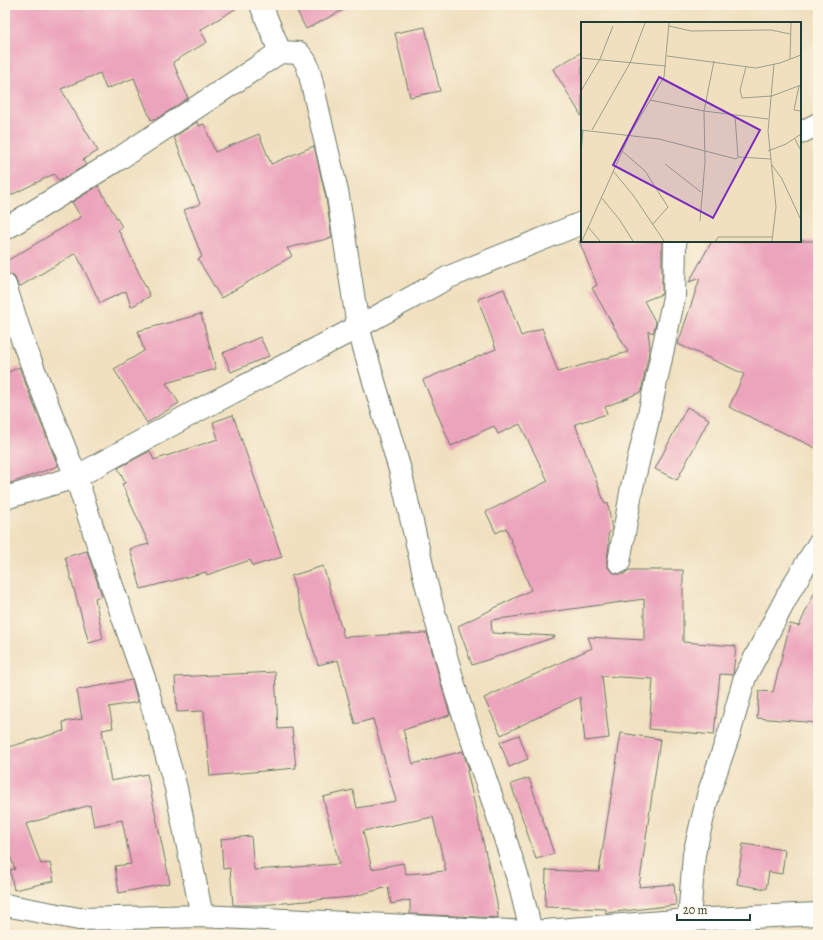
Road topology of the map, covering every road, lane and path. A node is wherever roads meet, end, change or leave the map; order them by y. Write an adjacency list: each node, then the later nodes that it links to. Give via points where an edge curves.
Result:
1 (260, 5): 2 (street)
2 (280, 52): 6 (street, via 117,160); 9 (street, via 299,53 306,62 310,75 338,196)
3 (818, 124): 4 (street)
4 (801, 132)
5 (581, 223): 9 (street, via 449,277)
6 (5, 229)
7 (675, 242): 13 (street, via 674,297 632,488)
8 (5, 285): 10 (street, via 23,342)
9 (358, 328): 10 (street); 18 (street, via 400,470 426,583 457,696 496,807 519,882)
10 (76, 477): 11 (street); 16 (street, via 144,678 174,780)
11 (5, 498)
12 (818, 545): 17 (street, via 792,587 745,677 709,792 694,854)
13 (619, 562)
14 (5, 905): 16 (street, via 79,919)
15 (818, 914): 17 (street)
16 (202, 916): 18 (street)
17 (689, 920): 18 (street)
18 (531, 934)

